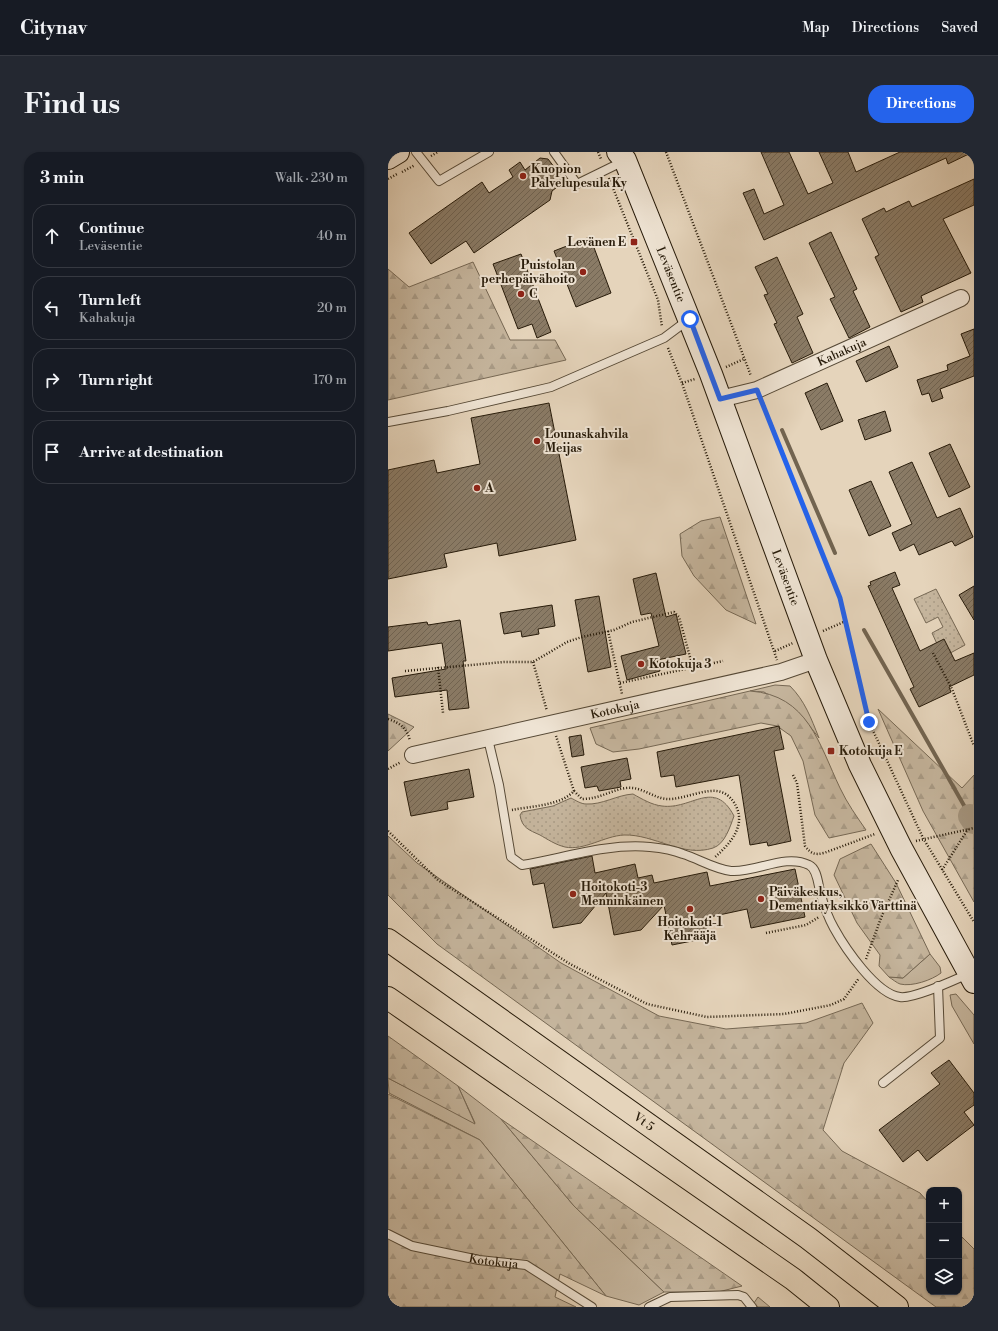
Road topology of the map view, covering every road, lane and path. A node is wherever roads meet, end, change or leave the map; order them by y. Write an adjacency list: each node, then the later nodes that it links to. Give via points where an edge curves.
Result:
1 (398, 152): 8 (main road)
2 (416, 152): 3 (lane, via 439,181)
3 (489, 152)
4 (554, 152): 9 (lane, via 577,184)
5 (598, 152): 9 (path)
6 (666, 152): 13 (path)
7 (623, 155): 9 (lane); 11 (main road, Leväsentie)
8 (388, 158)
9 (605, 169): 12 (path, via 658,300)
10 (961, 298): 13 (street, Kahakuja)
11 (690, 319): 12 (lane); 14 (main road, Leväsentie)
12 (664, 338): 15 (lane, via 551,387); 24 (path, via 682,383)
13 (757, 390): 14 (street, Kahakuja); 40 (path, via 840,598 869,722)
14 (720, 399): 18 (main road, Leväsentie)
15 (388, 422)
16 (608, 631): 20 (path, via 567,642); 22 (path, via 668,612 677,613); 25 (path)
17 (933, 653): 31 (path, via 952,688)
18 (816, 660): 24 (street, Kotokuja); 49 (main road, Leväsentie, via 860,764)
19 (723, 661): 22 (path)
20 (532, 662): 21 (path); 29 (path)
21 (438, 667): 23 (path); 27 (path)
22 (693, 668): 25 (path)
23 (405, 671)
24 (781, 672): 26 (street, Kotokuja)
25 (620, 683): 26 (path)
26 (625, 708): 29 (street, Kotokuja)
27 (443, 713)
28 (388, 719): 32 (path, via 398,722 408,733)
29 (552, 725): 30 (street, Kotokuja); 34 (path)
30 (488, 739): 32 (street, Kotokuja); 35 (lane)
31 (974, 746)
32 (413, 755)
33 (793, 775): 39 (path, via 797,783 805,846 810,851 816,854 824,853)
34 (574, 791): 35 (path, via 568,797 556,801); 41 (path, via 582,799 594,799 626,788 635,788 666,799 721,791 733,799 739,812 739,828 722,851)
35 (503, 812): 41 (lane, via 511,857 522,865 617,847 676,852)
36 (974, 828): 37 (path)
37 (968, 830): 40 (path); 42 (path)
38 (388, 831): 48 (path, via 438,880 570,964 647,1004 707,1018 784,1014 844,1000 857,983)
39 (876, 834)
40 (923, 838): 42 (path)
41 (706, 864): 44 (lane, via 741,871 785,862 802,862 810,865 814,870)
42 (942, 870): 45 (path)
43 (900, 877): 48 (path, via 881,918)
44 (827, 912): 46 (path, via 806,925); 48 (lane, via 834,928)
45 (974, 922)
46 (766, 933)
47 (388, 940): 58 (highway, Vt 5, via 808,1238)
48 (863, 968): 50 (lane, via 878,985 900,998)
49 (971, 978): 50 (lane)
50 (938, 986): 52 (lane, via 940,1038)
51 (388, 998): 57 (highway, via 786,1274)
52 (883, 1083)
53 (388, 1234): 54 (lane, Kotokuja, via 412,1246 480,1260 526,1266)
54 (592, 1307)
55 (649, 1307): 56 (lane, via 670,1297 738,1295 744,1297)
56 (752, 1307)
57 (828, 1307)
58 (897, 1307)

